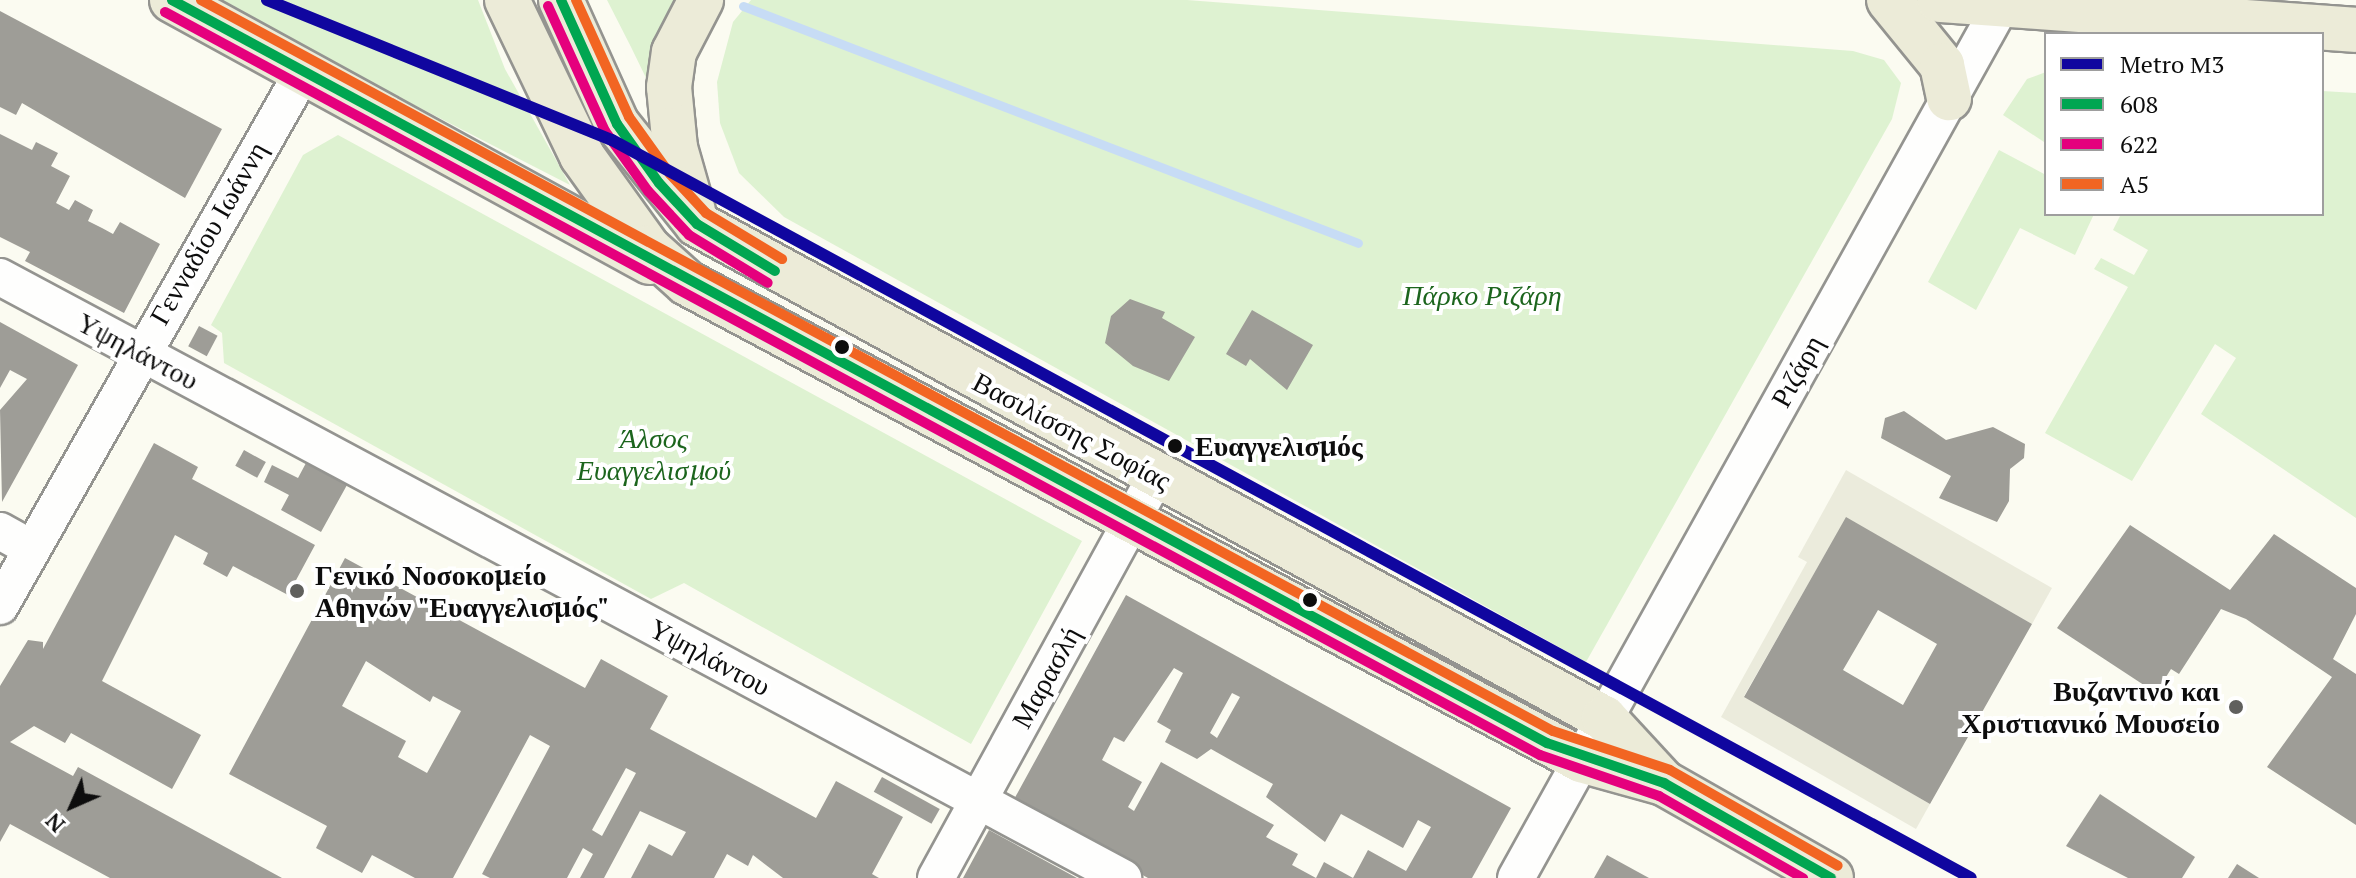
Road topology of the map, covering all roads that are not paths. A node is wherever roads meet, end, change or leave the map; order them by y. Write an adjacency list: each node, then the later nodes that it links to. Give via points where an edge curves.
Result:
1 (172, 0): 10 (main road)
2 (507, 0): 14 (main road, Βασιλίσσης Σοφίας, via 582,156 648,248)
3 (561, 0): 12 (main road, Βασιλίσσης Σοφίας, via 617,124)
4 (701, 0): 12 (main road, via 674,52 669,87 675,148)
5 (1889, 0): 11 (main road, via 1942,65)
6 (1939, 0): 7 (main road)
7 (2003, 2): 8 (main road); 11 (street, Ριζάρη)
8 (2193, 26): 9 (main road)
9 (2356, 30)
10 (303, 72): 14 (main road); 15 (street, Γενναδίου Ιωάννη)
11 (1949, 98): 20 (street, Ριζάρη)
12 (697, 224): 16 (main road, Βασιλίσσης Σοφίας)
13 (0, 277): 15 (street, Υψηλάντου)
14 (687, 283): 17 (main road, Βασιλίσσης Σοφίας)
15 (139, 351): 18 (street, Γενναδίου Ιωάννη); 21 (street, Υψηλάντου)
16 (1156, 476): 17 (street, Μαρασλή); 20 (main road, Βασιλίσσης Σοφίας)
17 (1132, 521): 20 (main road, Βασιλίσσης Σοφίας); 21 (street, Μαρασλή)
18 (15, 539): 19 (street, Γενναδίου Ιωάννη)
19 (0, 606)
20 (1592, 740): 24 (street, Ριζάρη); 25 (main road, Βασιλίσσης Σοφίας)
21 (978, 800): 22 (street, Μαρασλή); 23 (street, Υψηλάντου)
22 (936, 878)
23 (1123, 878)
24 (1516, 878)
25 (1831, 878)

